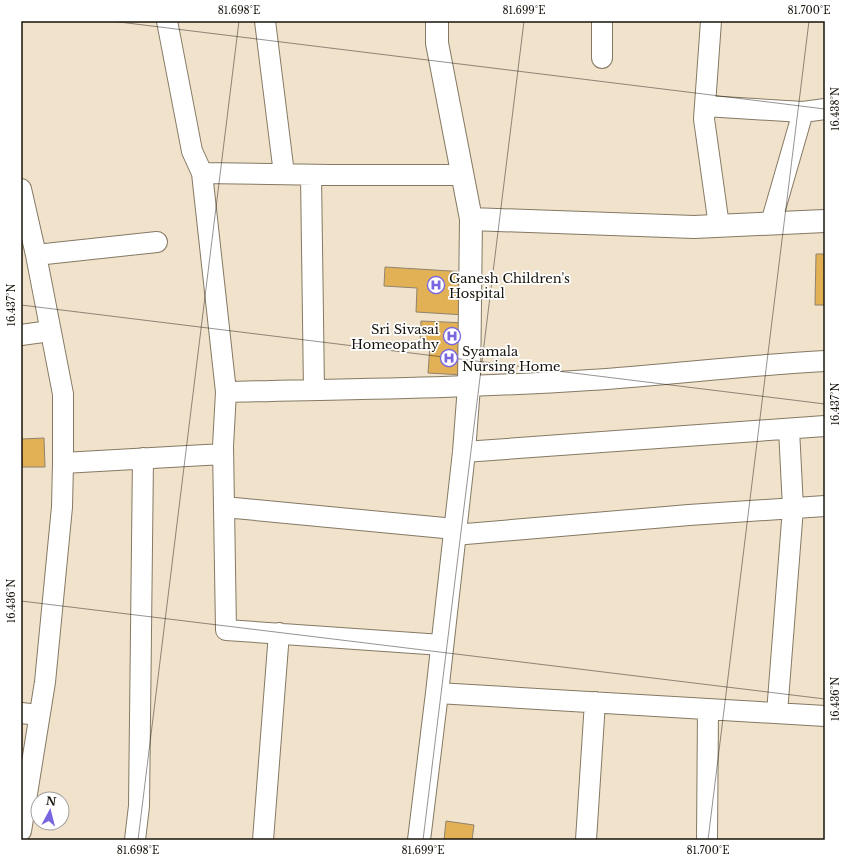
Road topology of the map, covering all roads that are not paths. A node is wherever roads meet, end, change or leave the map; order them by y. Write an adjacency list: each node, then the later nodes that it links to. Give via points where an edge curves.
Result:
1 (167, 21): 10 (street, via 192,151)
2 (265, 21): 11 (street)
3 (437, 21): 13 (street, via 437,43)
4 (602, 21): 6 (street)
5 (712, 21): 7 (street)
6 (602, 58)
7 (706, 106): 9 (street); 18 (street, via 704,119)
8 (824, 106): 9 (street)
9 (803, 112): 17 (street)
10 (202, 173): 11 (street); 26 (street)
11 (284, 174): 12 (street)
12 (311, 175): 13 (street); 25 (street)
13 (462, 175): 15 (street)
14 (21, 189): 20 (street)
15 (470, 219): 18 (street); 24 (street)
16 (825, 221): 17 (street)
17 (771, 223): 18 (street)
18 (719, 226)
19 (157, 242): 20 (street)
20 (36, 254): 21 (street)
21 (50, 331): 22 (street); 32 (street, via 63,394)
22 (21, 335)
23 (825, 360): 24 (street, via 590,380)
24 (469, 386): 25 (street); 29 (street)
25 (314, 390): 26 (street)
26 (226, 392): 30 (street)
27 (825, 426): 28 (street)
28 (789, 429): 29 (street); 35 (street)
29 (464, 452): 36 (street)
30 (223, 454): 31 (street); 34 (street)
31 (143, 458): 32 (street); 47 (street, via 139,806)
32 (63, 463): 43 (street, via 62,507 45,682)
33 (825, 506): 35 (street)
34 (224, 507): 36 (street); 37 (street, via 226,630)
35 (793, 508): 36 (street); 42 (street)
36 (454, 532): 38 (street)
37 (279, 633): 38 (street); 48 (street)
38 (442, 645): 39 (street)
39 (437, 693): 40 (street); 49 (street)
40 (595, 702): 41 (street); 50 (street)
41 (708, 709): 42 (street); 51 (street)
42 (777, 713): 44 (street)
43 (30, 714): 45 (street)
44 (825, 716)
45 (24, 791): 46 (street)
46 (21, 831)
47 (135, 840)
48 (263, 840)
49 (419, 840)
50 (586, 840)
51 (707, 840)

